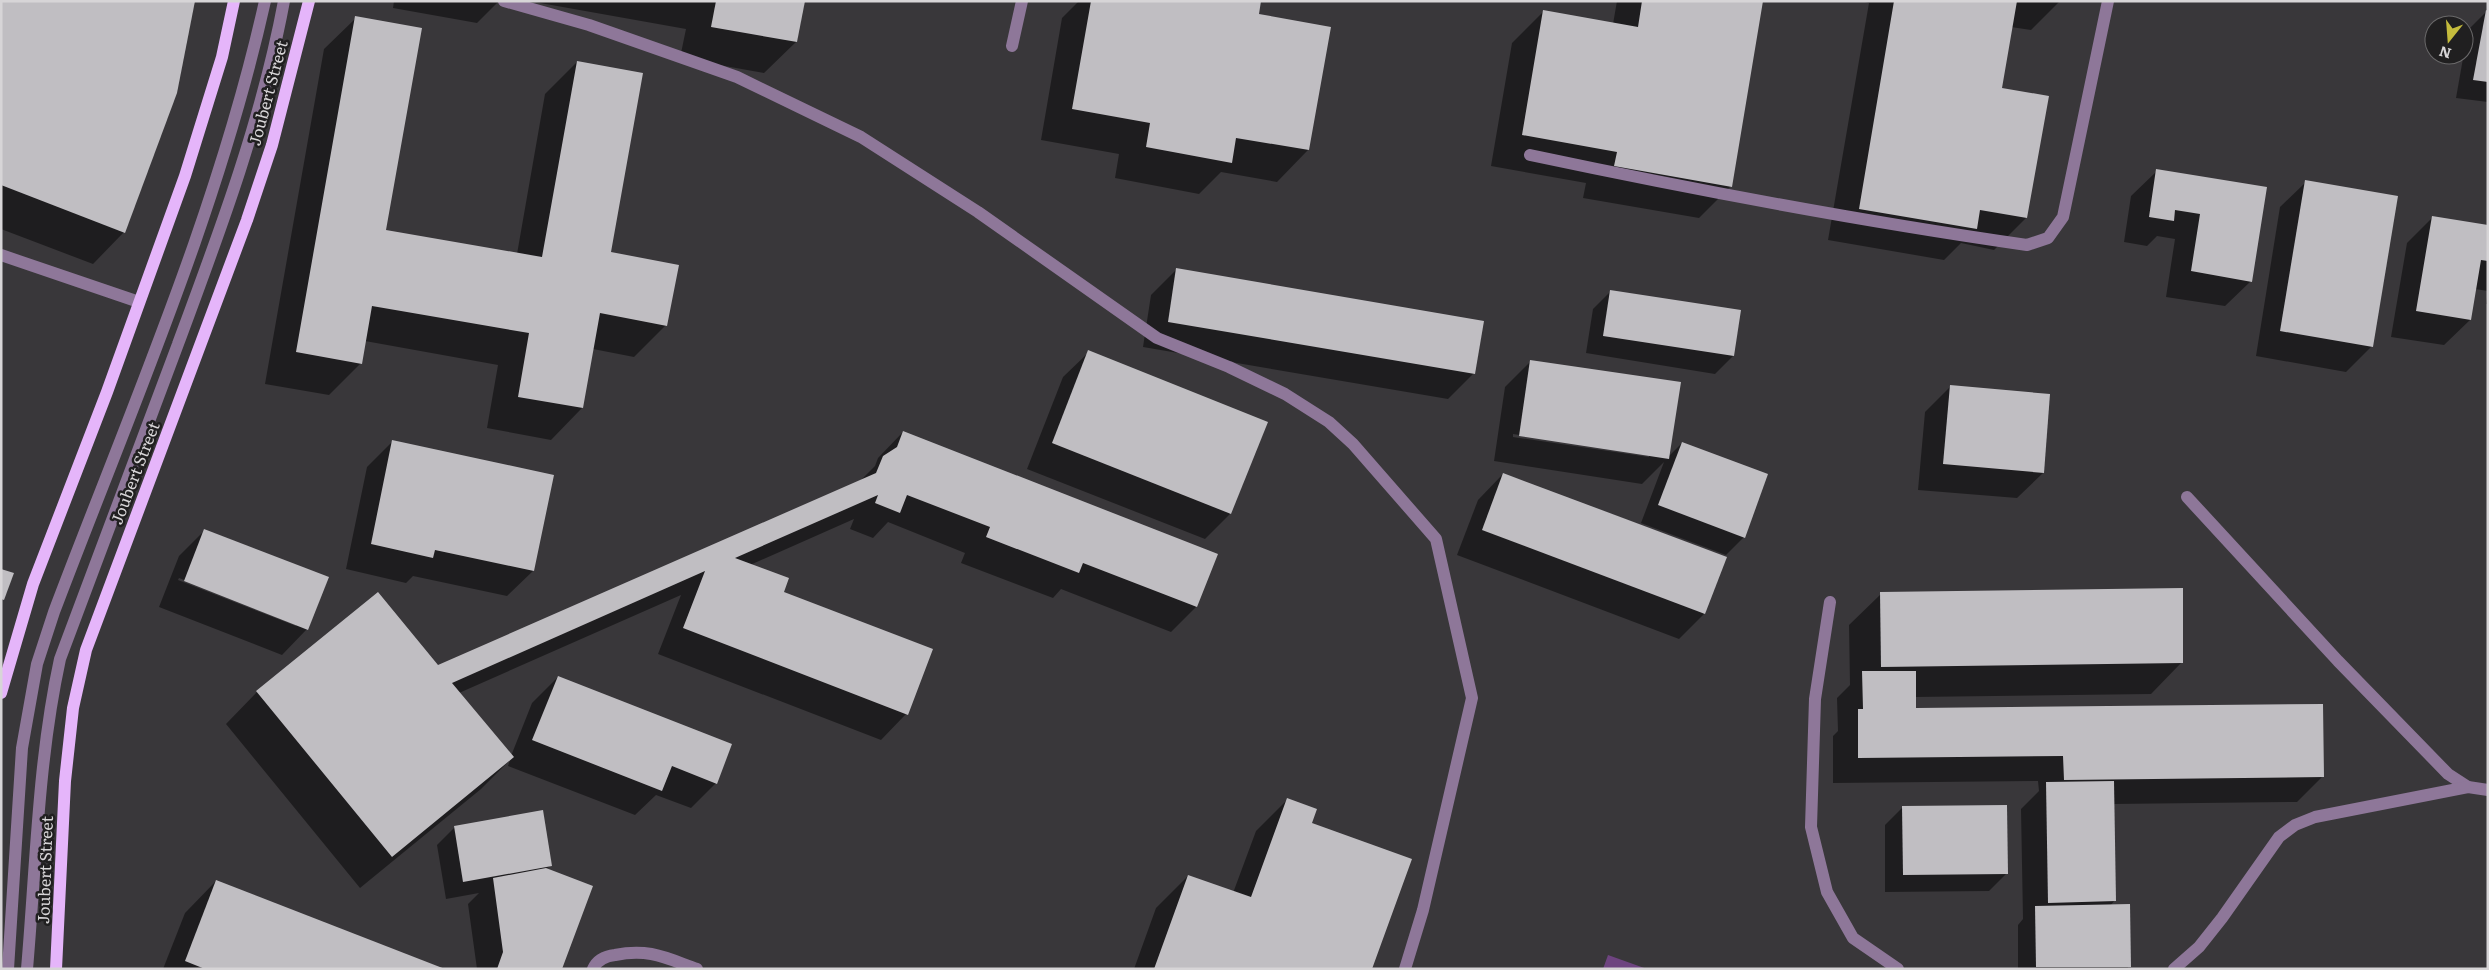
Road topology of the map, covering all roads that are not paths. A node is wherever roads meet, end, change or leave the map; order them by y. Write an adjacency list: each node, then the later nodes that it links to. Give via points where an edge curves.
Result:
1 (234, 1): 11 (main road, via 222,57 185,176)
2 (265, 1): 17 (street, via 230,136 195,242 37,664 22,748)
3 (284, 1): 18 (street, via 258,114 211,255 60,659 44,745)
4 (309, 1): 19 (main road, Joubert Street, via 272,145 247,220 86,650 73,708 65,780)
5 (504, 1): 22 (street, via 589,25 737,77 861,137 978,212 1157,338 1285,394 1329,422 1353,444 1436,540 1472,698 1423,910)
6 (1022, 1): 8 (street)
7 (2108, 1): 9 (street, via 2063,218 2048,238 2027,245 1691,190)
8 (1012, 46)
9 (1530, 155)
10 (1, 255): 11 (street)
11 (139, 302): 14 (main road, via 33,584)
12 (2187, 497): 15 (street, via 2345,668 2448,774)
13 (1830, 602): 23 (street, via 1815,699 1810,827 1827,892 1853,938)
14 (1, 692)
15 (2468, 788): 16 (street); 24 (street, via 2315,817 2295,825 2279,837 2199,947)
16 (2488, 790)
17 (8, 969)
18 (27, 969)
19 (56, 969)
20 (593, 969): 21 (street, via 607,956 640,951)
21 (697, 969)
22 (1405, 969)
23 (1898, 969)
24 (2174, 969)

